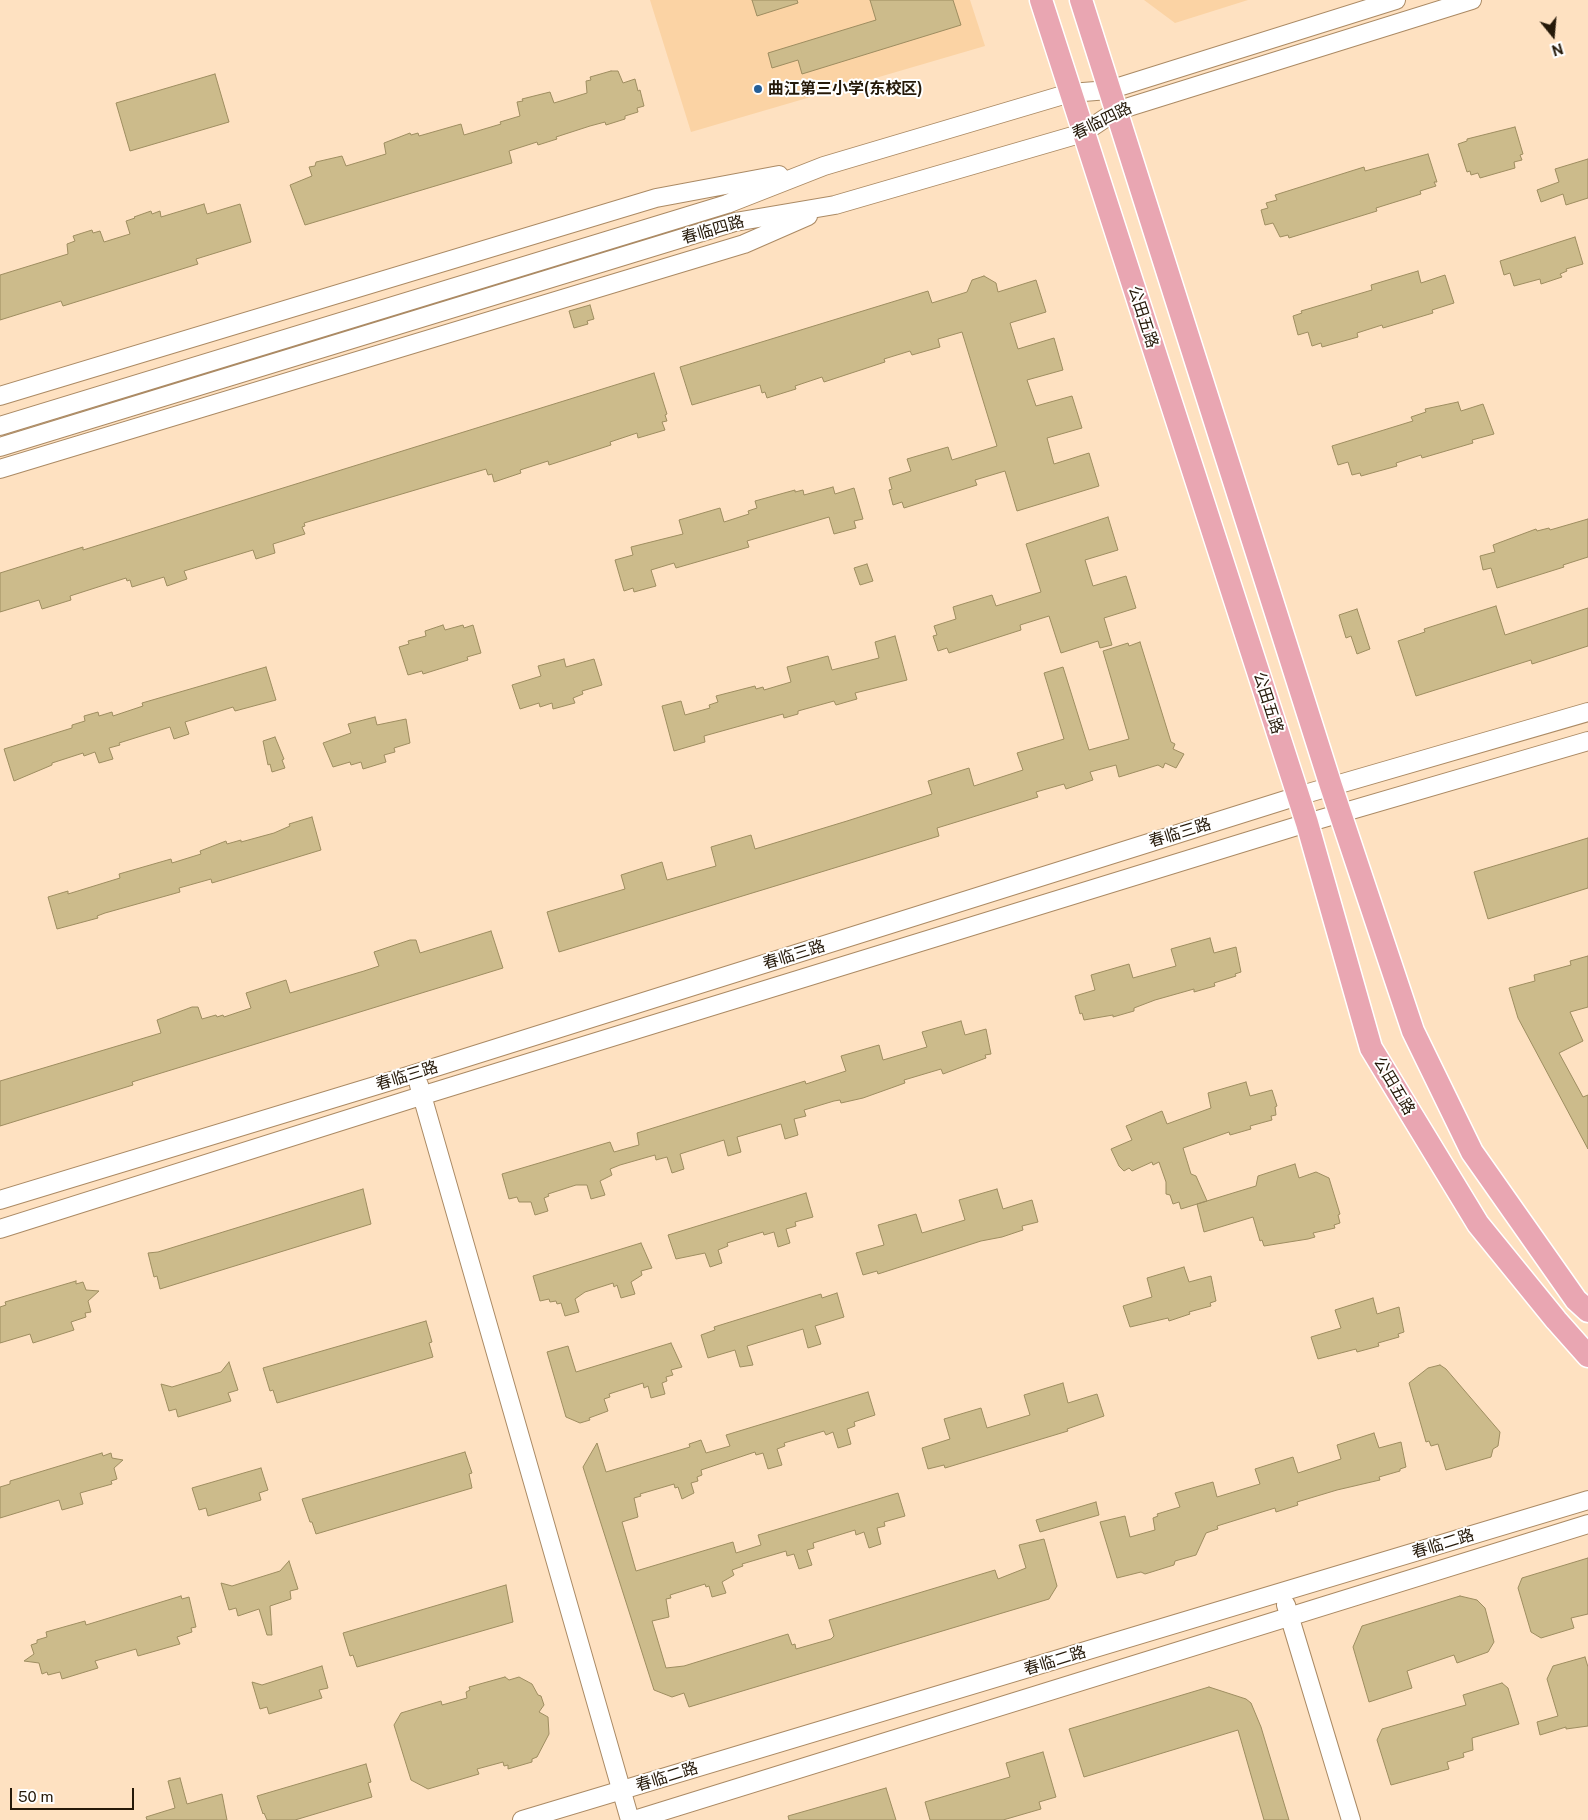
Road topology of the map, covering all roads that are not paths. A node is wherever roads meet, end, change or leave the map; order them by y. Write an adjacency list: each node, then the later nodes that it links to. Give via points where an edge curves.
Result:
1 (1041, 0): 5 (main road, 公田五路)
2 (1081, 0): 6 (main road)
3 (1396, 0): 6 (street, 春临四路)
4 (1472, 0): 6 (street, 春临四路)
5 (1070, 93): 6 (street, 春临四路); 7 (main road, 公田五路); 8 (street, 春临四路)
6 (1112, 100): 7 (street, 春临四路); 16 (main road)
7 (1083, 133): 9 (street, 春临四路); 17 (main road, 公田五路)
8 (824, 166): 10 (street, via 656,198); 11 (street, 春临四路, via 727,204)
9 (835, 205): 12 (street, 春临四路, via 735,222); 13 (street, via 744,244)
10 (0, 396)
11 (0, 426)
12 (0, 448)
13 (0, 469)
14 (1588, 712): 16 (street, 春临三路)
15 (1588, 741): 18 (street, 春临三路)
16 (1331, 786): 17 (street, 春临三路); 18 (main road)
17 (1298, 796): 19 (main road, 公田五路); 20 (street, 春临三路)
18 (1342, 815): 19 (street, 春临三路); 24 (main road, via 1413,1031 1472,1152 1576,1300)
19 (1307, 823): 21 (street, 春临三路); 25 (main road, 公田五路, via 1371,1048 1478,1224)
20 (414, 1074): 21 (street); 22 (street, 春临三路)
21 (424, 1095): 23 (street, 春临三路); 30 (street)
22 (0, 1200)
23 (0, 1229)
24 (1588, 1311)
25 (1588, 1356)
26 (1588, 1500): 28 (street, 春临二路)
27 (1588, 1524): 29 (street, 春临二路)
28 (1282, 1593): 29 (street); 30 (street, 春临二路)
29 (1289, 1615): 33 (street, 春临二路); 34 (street)
30 (621, 1791): 31 (street, 春临二路); 32 (street)
31 (522, 1820)
32 (630, 1820)
33 (634, 1820)
34 (1351, 1820)

